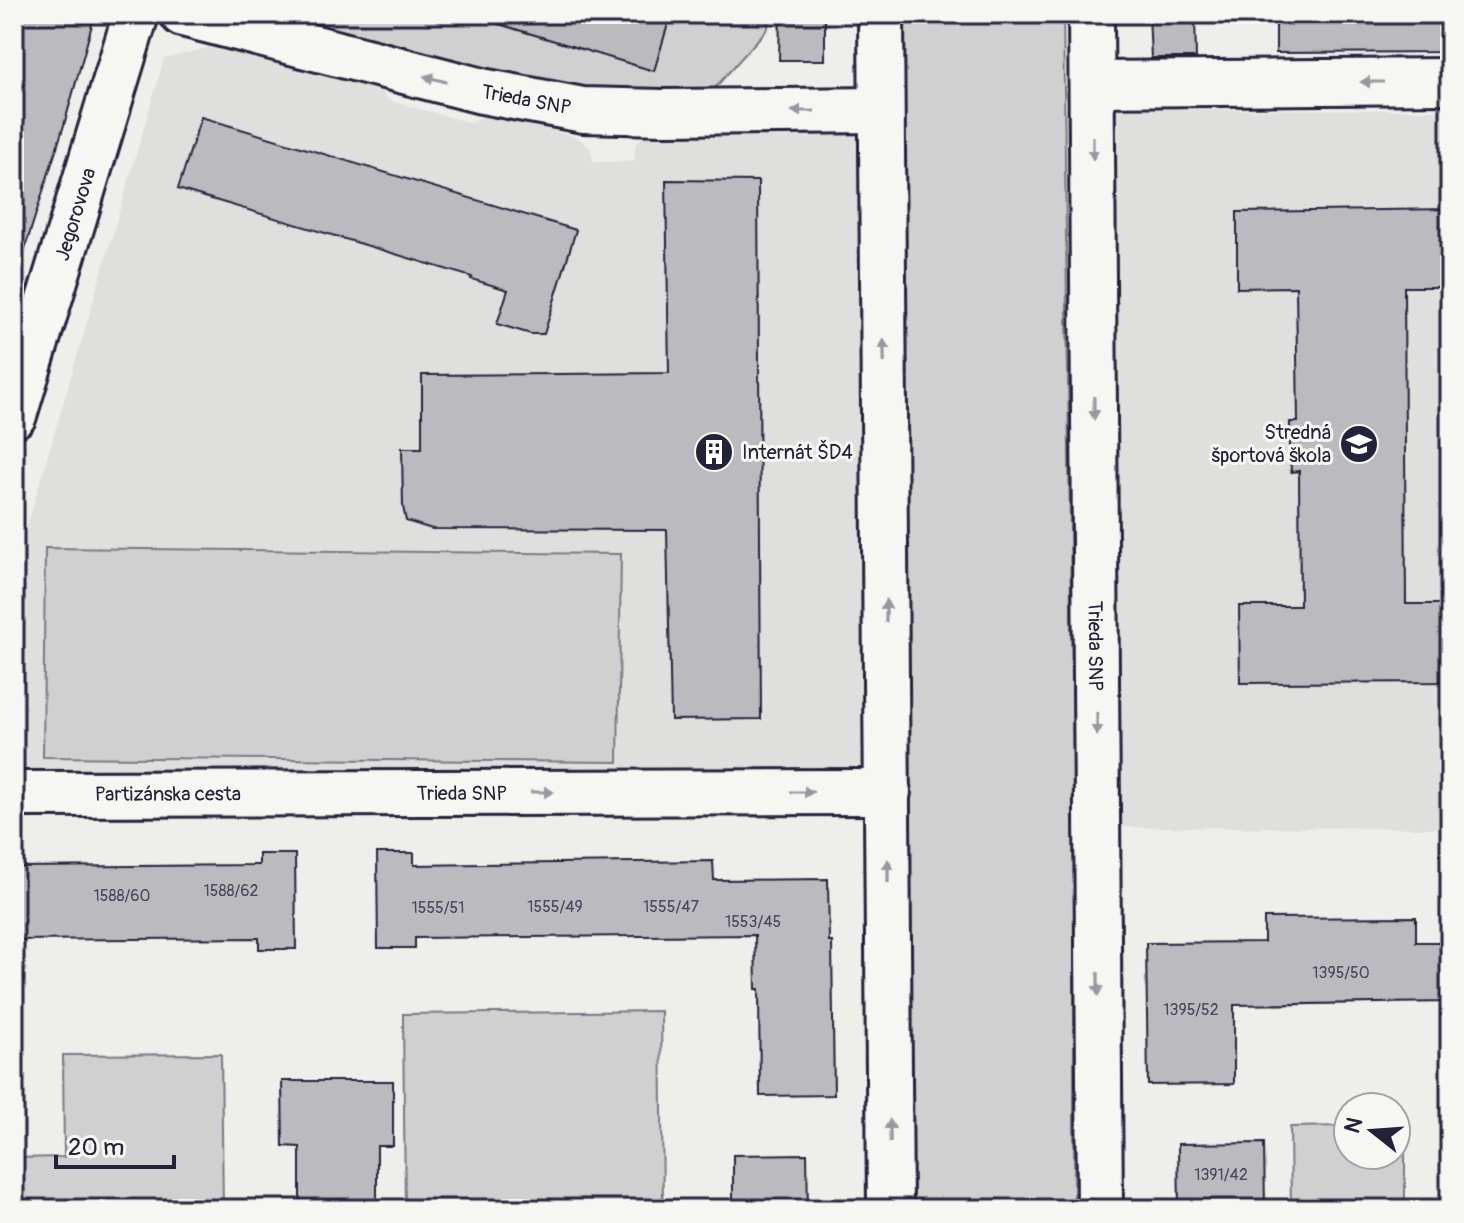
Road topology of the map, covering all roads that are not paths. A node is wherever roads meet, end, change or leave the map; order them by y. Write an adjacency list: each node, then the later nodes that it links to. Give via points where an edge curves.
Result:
1 (136, 14): 8 (street, Jegorovova)
2 (183, 14): 7 (street, Trieda SNP, one-way to 2, via 583,110 482,91)
3 (881, 14): 7 (street)
4 (1091, 14): 6 (street, Trieda SNP)
5 (1450, 81): 6 (street, one-way to 6)
6 (1092, 84): 13 (street, Trieda SNP, one-way to 13)
7 (881, 110): 9 (street, one-way to 7)
8 (14, 415)
9 (888, 792): 10 (street, Trieda SNP, one-way to 9); 12 (street, one-way to 9)
10 (324, 793): 11 (street, Partizánska cesta)
11 (14, 794)
12 (890, 1209)
13 (1100, 1209)

